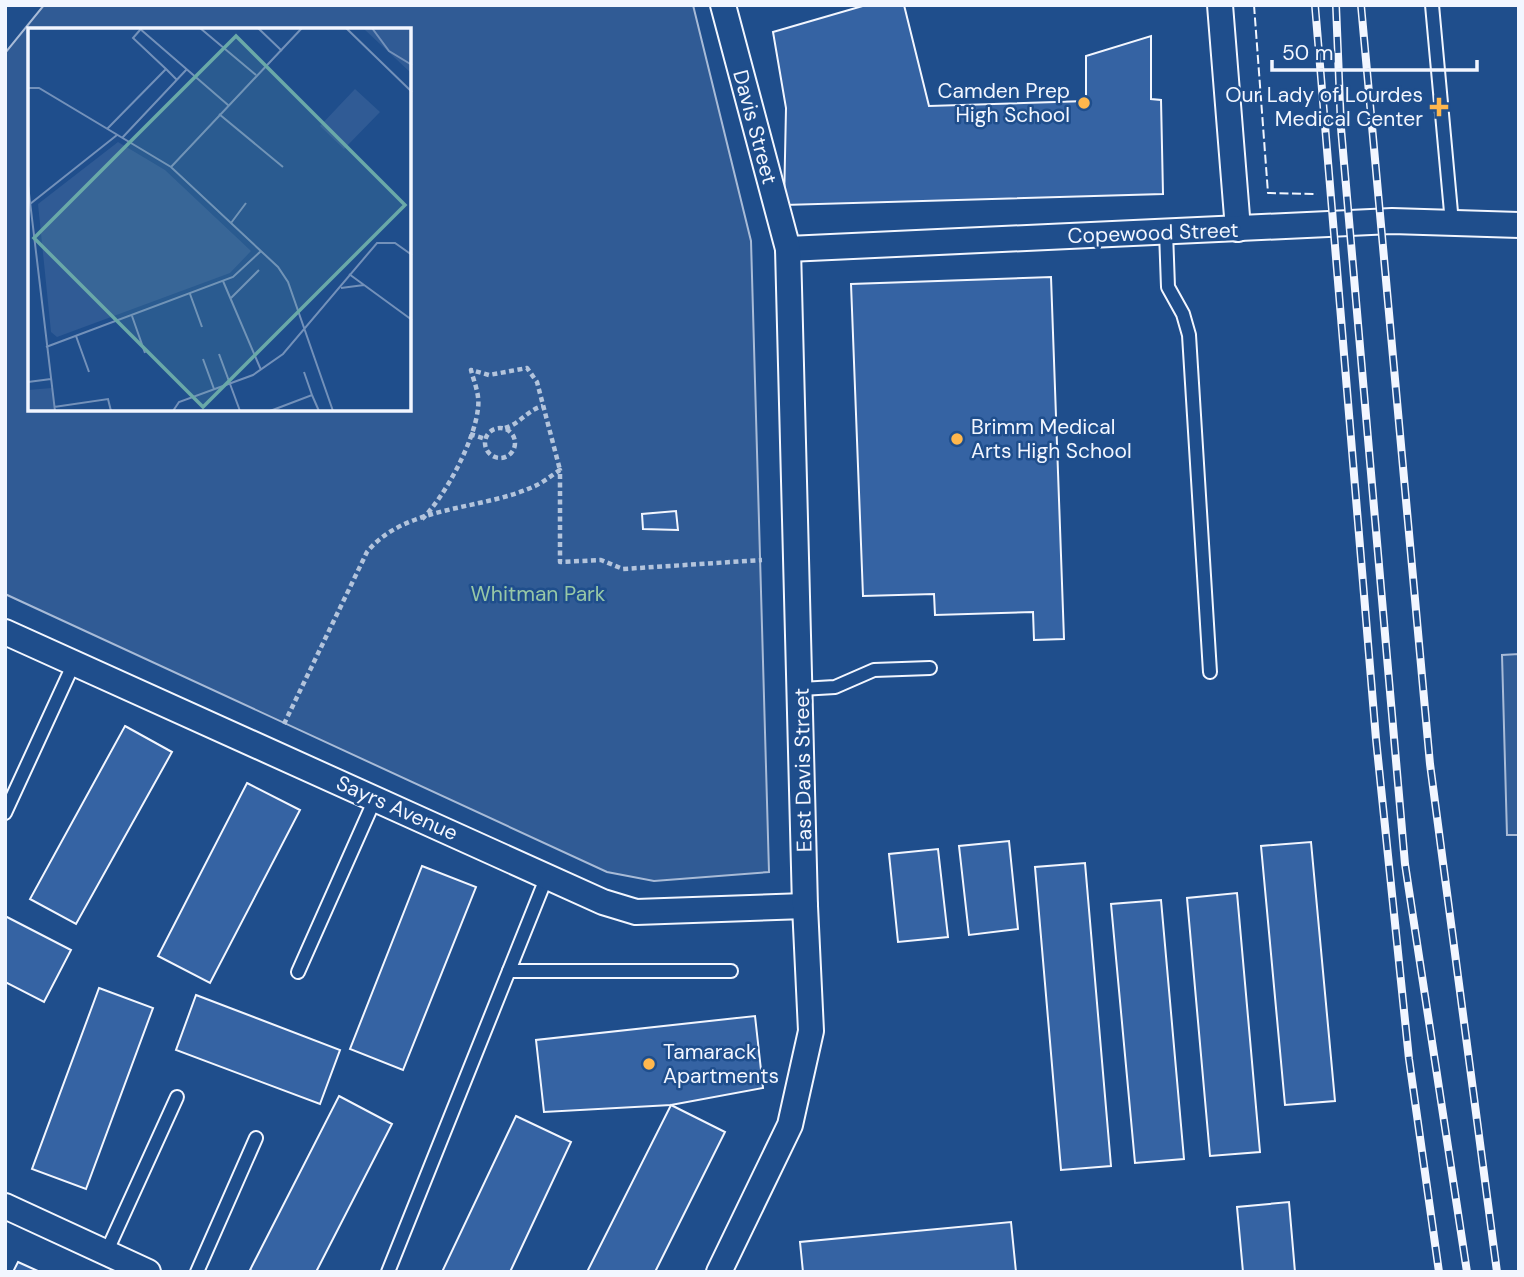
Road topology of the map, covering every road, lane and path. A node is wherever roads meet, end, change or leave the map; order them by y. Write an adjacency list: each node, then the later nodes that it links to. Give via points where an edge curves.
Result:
1 (723, 5): 8 (street, Davis Street)
2 (1220, 5): 6 (street)
3 (1432, 5): 4 (lane)
4 (1452, 223): 5 (street, Copewood Street); 6 (street, Copewood Street, via 1392,221)
5 (1519, 225)
6 (1238, 229): 7 (street, Copewood Street)
7 (1166, 232): 8 (street, Copewood Street); 19 (lane, via 1168,287 1189,335)
8 (788, 249): 20 (street, East Davis Street)
9 (543, 406): 10 (path); 11 (path, via 537,382 527,368 489,375 471,370 478,398); 13 (path)
10 (504, 428): 12 (path, via 494,429); 12 (path, via 516,443 509,456 499,459 490,455)
11 (470, 434): 12 (path); 14 (path, via 434,508)
12 (486, 439)
13 (560, 470): 14 (path, via 536,485); 15 (path, via 560,562 601,560 623,569)
14 (421, 520): 21 (path, via 384,534 367,552)
15 (762, 560)
16 (5, 632): 17 (street, Sayrs Avenue)
17 (74, 663): 22 (street, Sayrs Avenue); 23 (lane)
18 (930, 668): 20 (lane, via 874,670 835,687)
19 (1210, 673)
20 (801, 690): 25 (street, East Davis Street)
21 (284, 724)
22 (375, 799): 24 (street, Sayrs Avenue); 28 (lane)
23 (5, 813)
24 (547, 876): 25 (street, Sayrs Avenue, via 636,912); 26 (lane)
25 (805, 906): 36 (street, East Davis Street, via 811,1031 799,1092 790,1125)
26 (509, 971): 27 (lane); 35 (lane)
27 (731, 971)
28 (298, 972)
29 (177, 1097): 32 (lane)
30 (256, 1138): 34 (lane)
31 (5, 1206): 32 (street)
32 (106, 1252): 33 (street)
33 (148, 1272)
34 (197, 1272)
35 (388, 1272)
36 (719, 1272)

